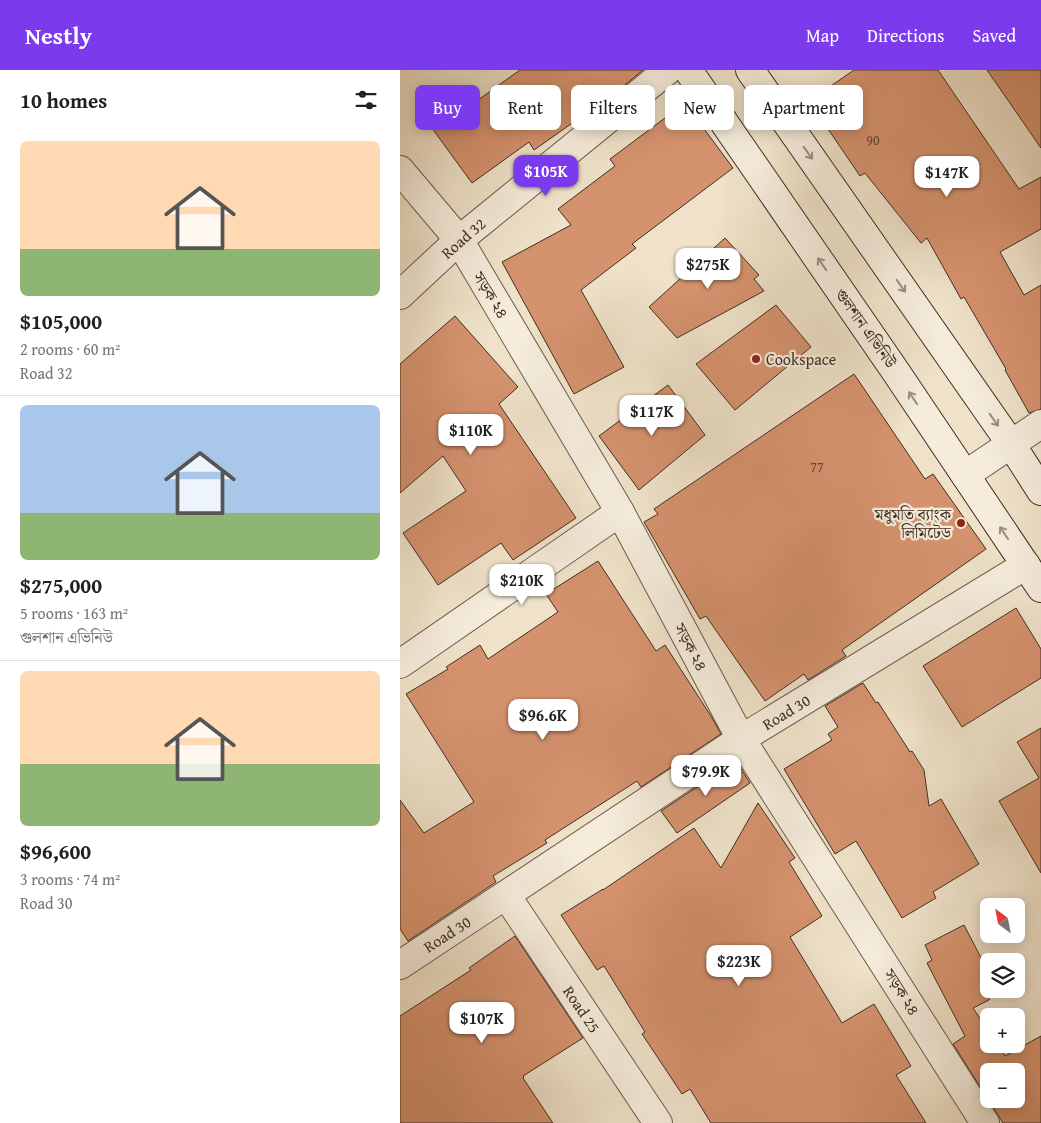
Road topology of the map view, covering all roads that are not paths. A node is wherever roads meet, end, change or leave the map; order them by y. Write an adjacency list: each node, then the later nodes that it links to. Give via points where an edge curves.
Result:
1 (668, 70): 5 (street, Road 32)
2 (688, 70): 9 (street, গুলশান এভিনিউ, one-way to 2)
3 (750, 70): 8 (street, one-way to 8)
4 (400, 170): 5 (street, সড়ক ২৪)
5 (459, 240): 6 (street, Road 32); 11 (street, সড়ক ২৪)
6 (400, 295)
7 (1041, 424): 8 (street)
8 (1011, 444): 9 (street); 10 (street)
9 (965, 475): 12 (street, গুলশান এভিনিউ, one-way to 9)
10 (1041, 491)
11 (620, 512): 14 (street); 15 (street, সড়ক ২৪)
12 (1026, 565): 13 (street, গুলশান এভিনিউ); 15 (street, Road 30)
13 (1041, 588)
14 (400, 664)
15 (740, 739): 16 (street, Road 30); 19 (street, সড়ক ২৪)
16 (506, 895): 17 (street, Road 30); 18 (street, Road 25)
17 (400, 965)
18 (658, 1123)
19 (985, 1123)

